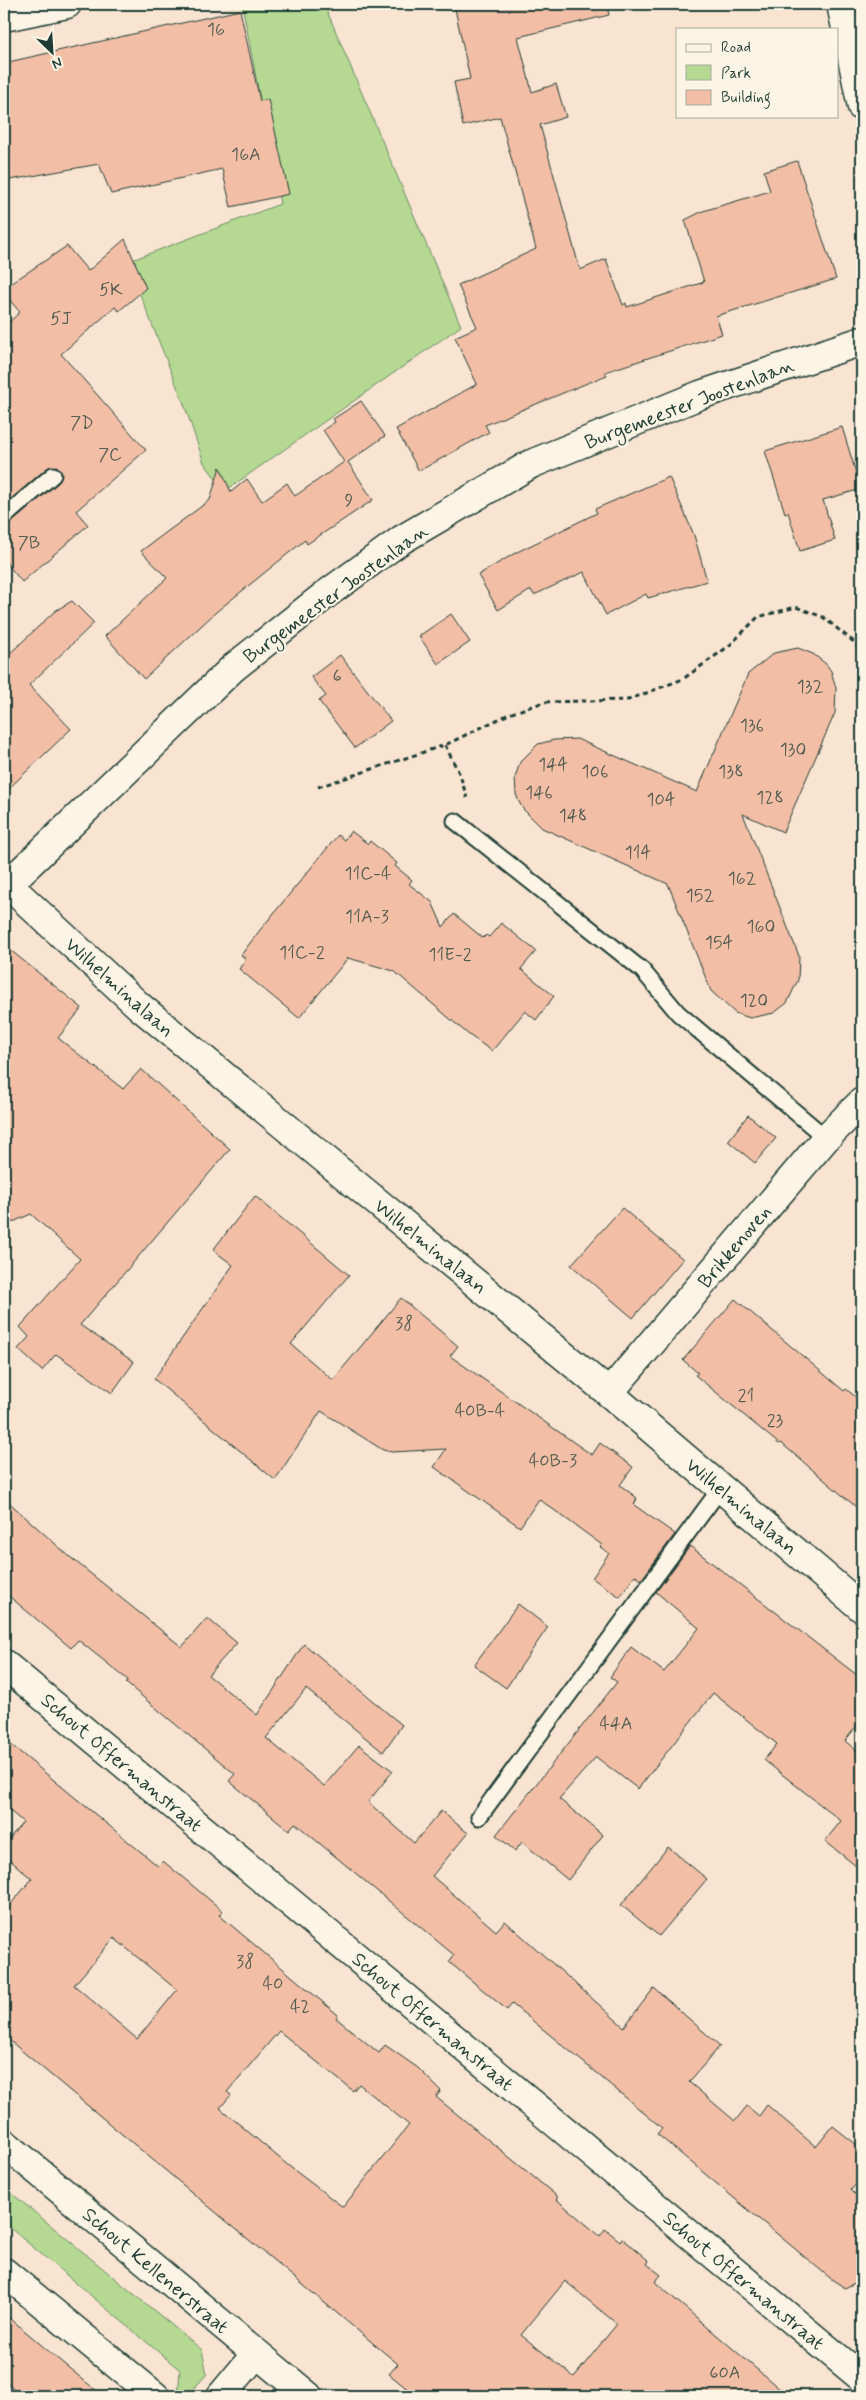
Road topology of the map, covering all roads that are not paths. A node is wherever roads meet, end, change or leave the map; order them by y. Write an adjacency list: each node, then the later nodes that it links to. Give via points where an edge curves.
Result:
1 (66, 4): 3 (street)
2 (841, 4): 4 (street)
3 (4, 17)
4 (862, 107)
5 (862, 341): 9 (street, Burgemeester Joostenlaan, via 700,395 531,464 401,540 233,668)
6 (53, 475): 7 (lane)
7 (4, 517)
8 (455, 821): 11 (lane, via 642,970 678,1013)
9 (5, 885): 12 (street, Wilhelminalaan, via 139,1006)
10 (862, 1102): 11 (street, Brikkenoven)
11 (826, 1138): 12 (street, Brikkenoven)
12 (609, 1393): 13 (street, Wilhelminalaan)
13 (720, 1489): 14 (street, Wilhelminalaan); 16 (lane)
14 (862, 1608)
15 (4, 1664): 20 (street, Schout Offermanstraat)
16 (479, 1817)
17 (4, 2143): 19 (street, Schout Kellenerstraat)
18 (4, 2272): 21 (street)
19 (256, 2354): 22 (street); 23 (street, Schout Kellenerstraat)
20 (862, 2378): 24 (street)
21 (155, 2396)
22 (221, 2396)
23 (308, 2396)
24 (850, 2396)

